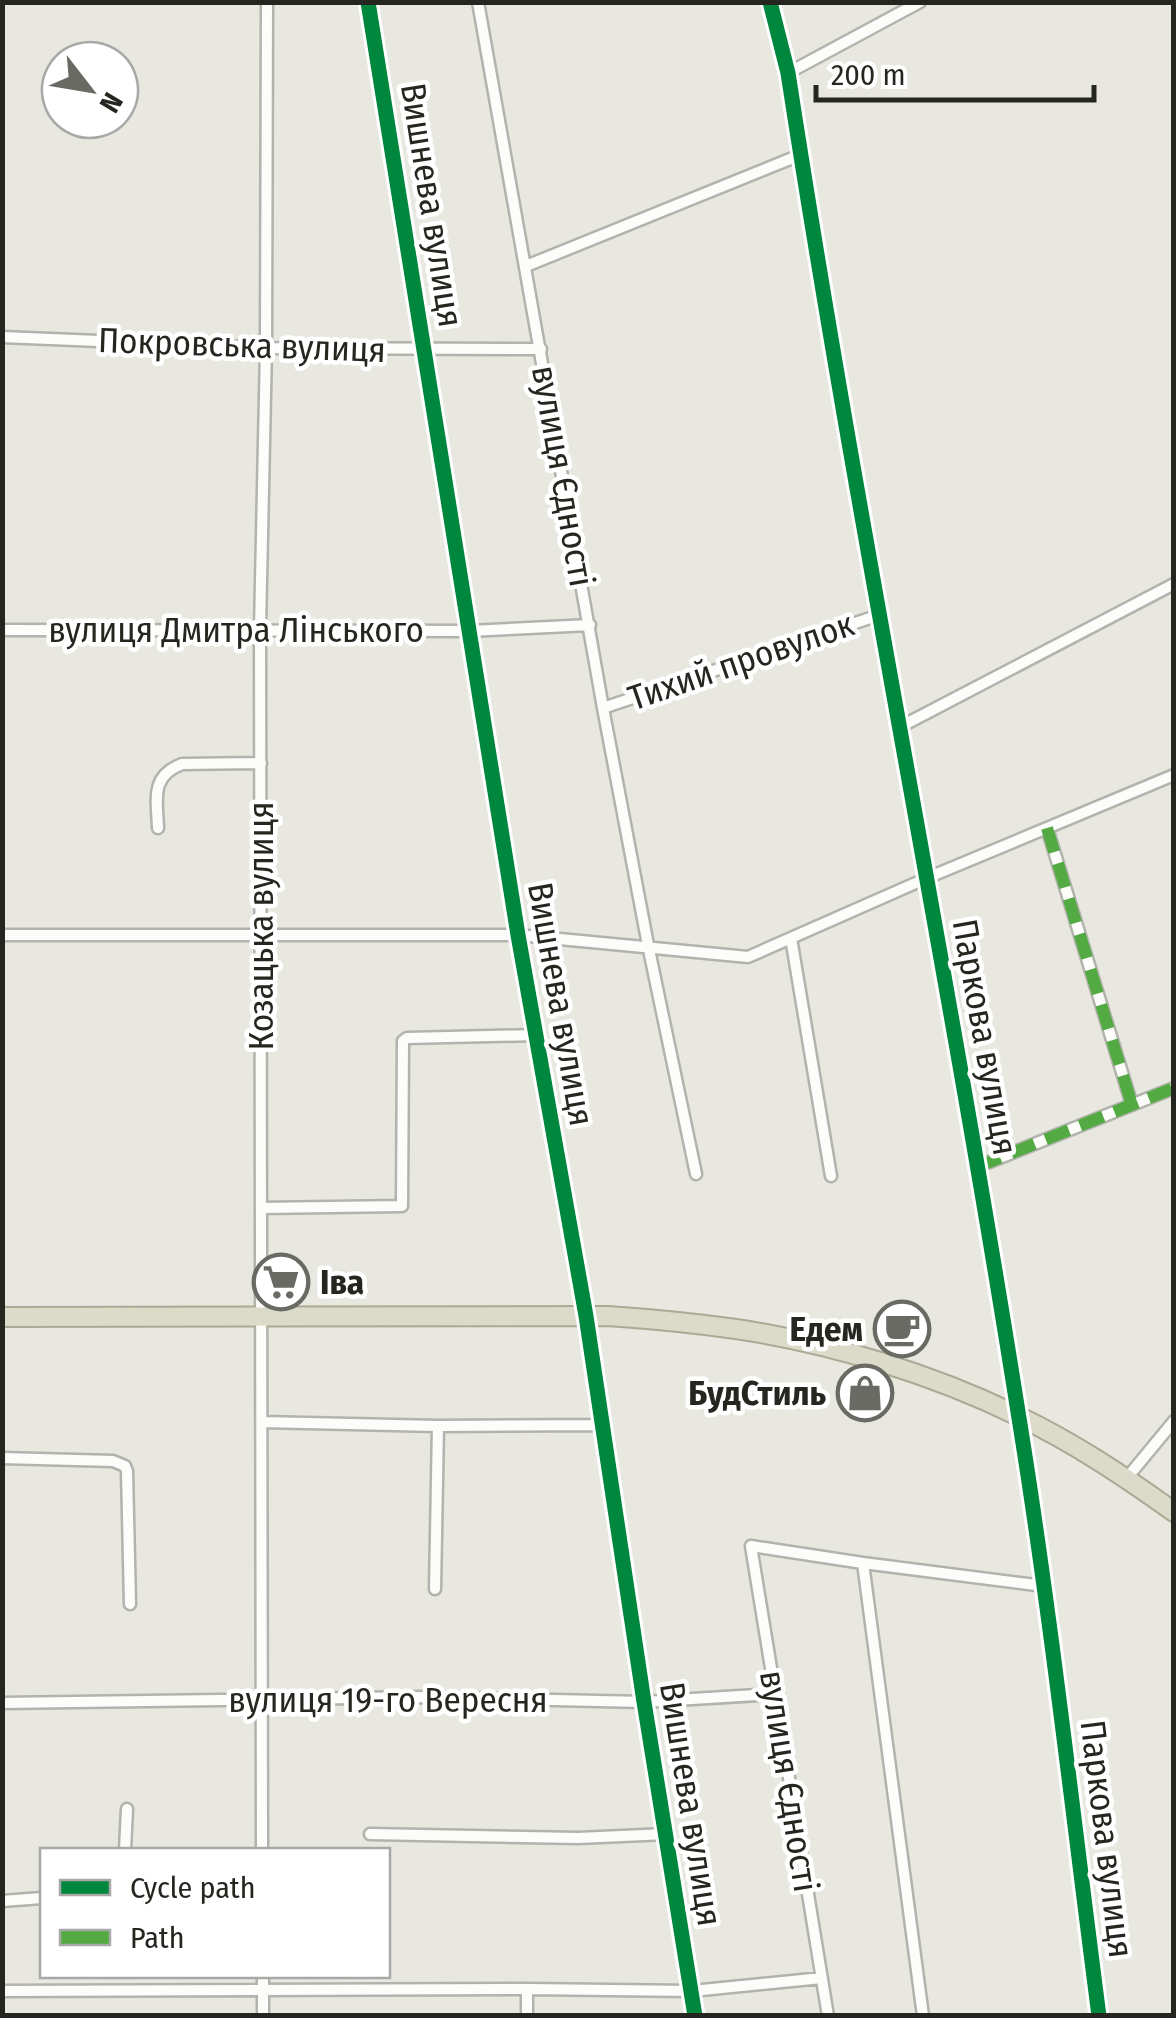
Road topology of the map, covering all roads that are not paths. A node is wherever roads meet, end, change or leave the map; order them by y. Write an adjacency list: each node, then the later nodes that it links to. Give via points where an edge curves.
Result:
1 (267, 2): 10 (street, Козацька вулиця)
2 (368, 2): 12 (street, Вишнева вулиця)
3 (478, 2): 8 (street, вулиця Єдності)
4 (920, 2): 6 (street)
5 (773, 5): 6 (street, Паркова вулиця)
6 (788, 73): 7 (street, Паркова вулиця)
7 (800, 155): 8 (street); 14 (street, Паркова вулиця)
8 (526, 266): 11 (street, вулиця Єдності)
9 (2, 337): 10 (street, Покровська вулиця)
10 (266, 348): 12 (street, Покровська вулиця); 16 (street, Козацька вулиця)
11 (541, 349): 12 (street, Покровська вулиця); 15 (street, вулиця Єдності)
12 (425, 350): 18 (street, Вишнева вулиця)
13 (1174, 584): 20 (street)
14 (879, 615): 19 (street, Тихий провулок); 20 (street, Паркова вулиця)
15 (590, 626): 18 (street, вулиця Дмитра Лінського); 19 (street, вулиця Єдності)
16 (260, 629): 17 (street, вулиця Дмитра Лінського); 18 (street, вулиця Дмитра Лінського); 21 (street, Козацька вулиця)
17 (2, 630)
18 (470, 631): 28 (street, Вишнева вулиця)
19 (603, 708): 30 (street, вулиця Єдності)
20 (898, 728): 25 (street, Паркова вулиця)
21 (261, 764): 23 (street, via 171,768 157,788); 26 (street, Козацька вулиця)
22 (1174, 775): 24 (street)
23 (158, 828)
24 (1046, 828): 25 (street); 33 (street)
25 (927, 878): 29 (street); 34 (street, Паркова вулиця)
26 (262, 933): 27 (street); 28 (street); 37 (street, Козацька вулиця)
27 (2, 934)
28 (518, 934): 30 (street); 31 (street, Вишнева вулиця)
29 (791, 938): 30 (street, via 748,957); 36 (street)
30 (648, 948): 35 (street, вулиця Єдності)
31 (536, 1034): 37 (street, via 402,1041 402,1206); 39 (street, Вишнева вулиця)
32 (1174, 1088): 33 (street)
33 (1132, 1105): 34 (street)
34 (977, 1167): 41 (street, Паркова вулиця)
35 (696, 1174)
36 (831, 1176)
37 (261, 1208): 38 (street, Козацька вулиця)
38 (261, 1316): 39 (highway); 40 (highway); 43 (street, Козацька вулиця)
39 (586, 1316): 41 (highway, via 686,1322 792,1340 895,1368); 44 (street, Вишнева вулиця)
40 (2, 1317)
41 (1019, 1416): 47 (highway); 50 (street, Паркова вулиця)
42 (1174, 1421): 47 (street)
43 (262, 1422): 45 (street); 54 (street, Козацька вулиця)
44 (602, 1425): 45 (street); 55 (street, Вишнева вулиця)
45 (438, 1426): 51 (street)
46 (2, 1458): 52 (street, via 125,1466)
47 (1126, 1479): 48 (highway)
48 (1174, 1512)
49 (863, 1563): 50 (street); 53 (street, вулиця Єдності, via 751,1546); 74 (street)
50 (1044, 1586): 75 (street, Паркова вулиця)
51 (436, 1589)
52 (130, 1604)
53 (774, 1694): 55 (street, вулиця 19-го Вересня); 65 (street, вулиця Єдності)
54 (260, 1699): 55 (street, вулиця 19-го Вересня); 56 (street, вулиця 19-го Вересня); 61 (street, Козацька вулиця)
55 (644, 1702): 59 (street, Вишнева вулиця)
56 (2, 1703)
57 (127, 1809): 60 (street)
58 (370, 1834): 59 (street)
59 (666, 1834): 69 (street, Вишнева вулиця)
60 (125, 1848)
61 (262, 1848)
62 (40, 1898): 63 (street)
63 (2, 1901)
64 (263, 1978): 68 (street)
65 (822, 1978): 69 (street); 73 (street, вулиця Єдності)
66 (527, 1989): 68 (street); 69 (street); 71 (street)
67 (2, 1990): 68 (street)
68 (263, 1990): 70 (street)
69 (692, 1991): 72 (street, Вишнева вулиця)
70 (263, 2016)
71 (527, 2016)
72 (695, 2016)
73 (828, 2016)
74 (923, 2016)
75 (1098, 2016)

